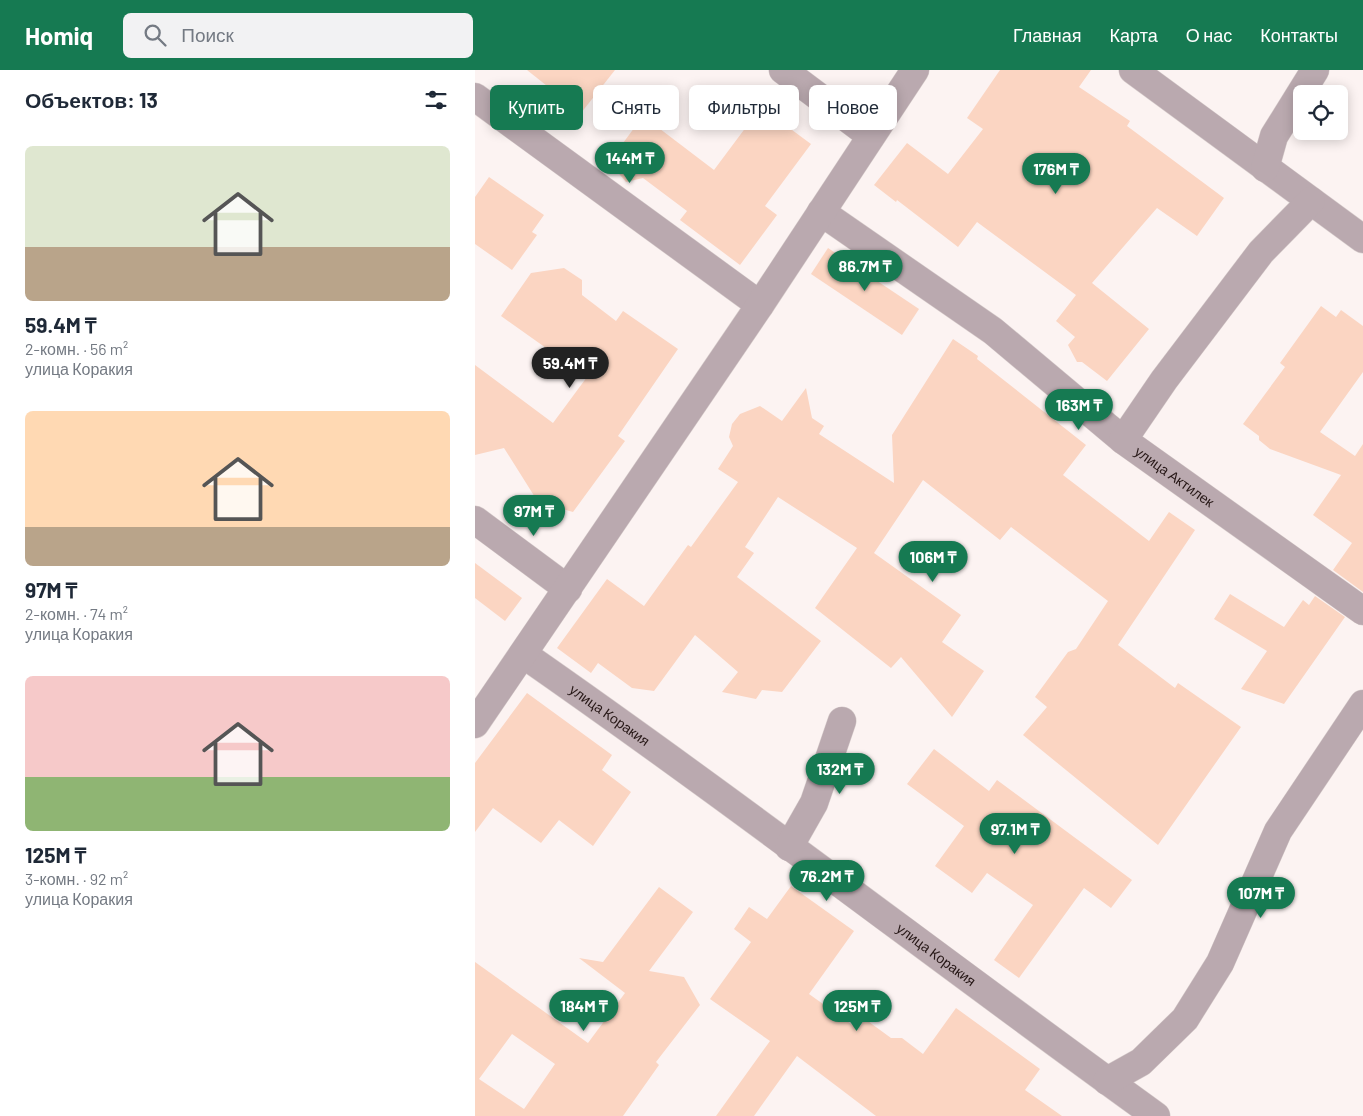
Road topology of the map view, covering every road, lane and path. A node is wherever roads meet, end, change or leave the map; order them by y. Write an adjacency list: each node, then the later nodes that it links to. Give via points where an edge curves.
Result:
1 (783, 70): 6 (street)
2 (915, 70): 6 (street)
3 (1133, 70): 7 (street)
4 (1315, 70): 7 (street, via 1274,136)
5 (475, 96): 11 (street)
6 (871, 136): 9 (street)
7 (1265, 168): 8 (street)
8 (1311, 201): 10 (street); 12 (street, via 1261,252 1163,380)
9 (821, 212): 11 (street); 12 (street, улица Актилек, via 993,331)
10 (1363, 239)
11 (760, 305): 14 (street)
12 (1123, 440): 15 (street, улица Актилек)
13 (475, 520): 14 (street)
14 (568, 589): 16 (street)
15 (1363, 611)
16 (523, 654): 19 (street); 20 (street, улица Коракия)
17 (1363, 704): 21 (street, via 1277,831 1220,963 1185,1019 1141,1062)
18 (842, 721): 20 (street, via 815,803)
19 (475, 724)
20 (789, 847): 21 (street, улица Коракия)
21 (1107, 1081): 22 (street, улица Коракия)
22 (1156, 1116)

